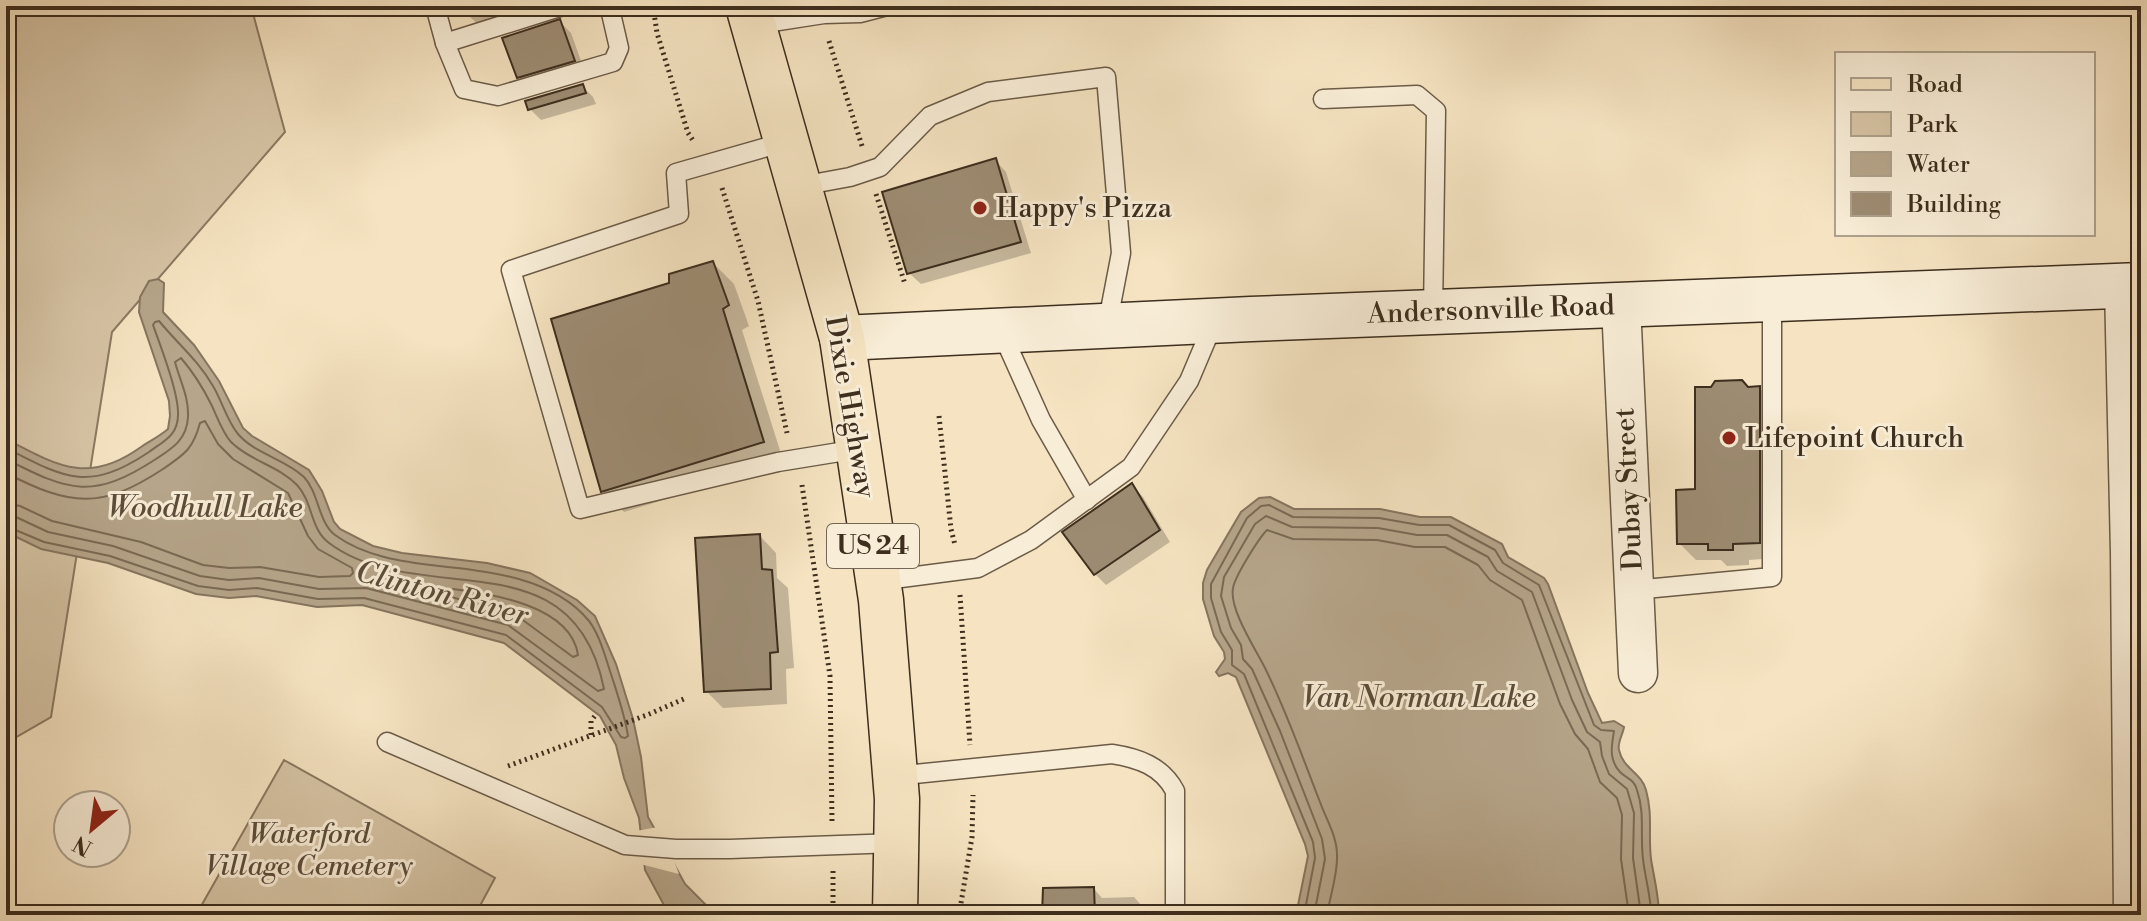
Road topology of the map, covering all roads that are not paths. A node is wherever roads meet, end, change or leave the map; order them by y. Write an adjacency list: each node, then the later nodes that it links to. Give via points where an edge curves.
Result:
1 (435, 6): 7 (lane)
2 (563, 6): 7 (lane)
3 (887, 6): 5 (lane)
4 (611, 7): 7 (lane, via 619,48 613,62 498,96 464,89)
5 (859, 9): 6 (lane)
6 (751, 16): 9 (main road, Dixie Highway / US 24)
7 (445, 43)
8 (1323, 99): 14 (lane, via 1417,95 1436,111)
9 (788, 141): 10 (main road, Dixie Highway / US 24); 19 (lane, via 676,173 679,214 511,270 580,509)
10 (801, 186): 16 (lane, via 880,167 930,116 988,92 1106,77 1121,253); 18 (main road, Dixie Highway / US 24)
11 (2132, 286): 12 (street, Andersonville Road); 29 (street)
12 (1772, 299): 13 (street, Andersonville Road); 22 (lane, via 1772,577)
13 (1621, 305): 14 (street, Andersonville Road); 22 (street, Dubay Street)
14 (1433, 312): 15 (street, Andersonville Road)
15 (1215, 321): 16 (street, Andersonville Road); 20 (lane, via 1189,381 1131,467)
16 (1107, 326): 17 (street, Andersonville Road)
17 (1001, 331): 18 (street, Andersonville Road); 20 (lane, via 1041,420)
18 (842, 338): 19 (main road, Dixie Highway / US 24)
19 (858, 449): 21 (main road, Dixie Highway / US 24)
20 (1087, 500): 21 (lane, via 1031,540 978,568)
21 (878, 581): 25 (main road, Dixie Highway / US 24)
22 (1634, 590): 23 (street, Dubay Street)
23 (1638, 673)
24 (387, 742): 26 (lane, via 625,845 676,849)
25 (895, 776): 26 (main road, Dixie Highway / US 24); 28 (lane, via 1112,754 1137,758 1168,779 1175,791)
26 (896, 843): 27 (main road, Dixie Highway / US 24)
27 (895, 915)
28 (1175, 915)
29 (2133, 915)

